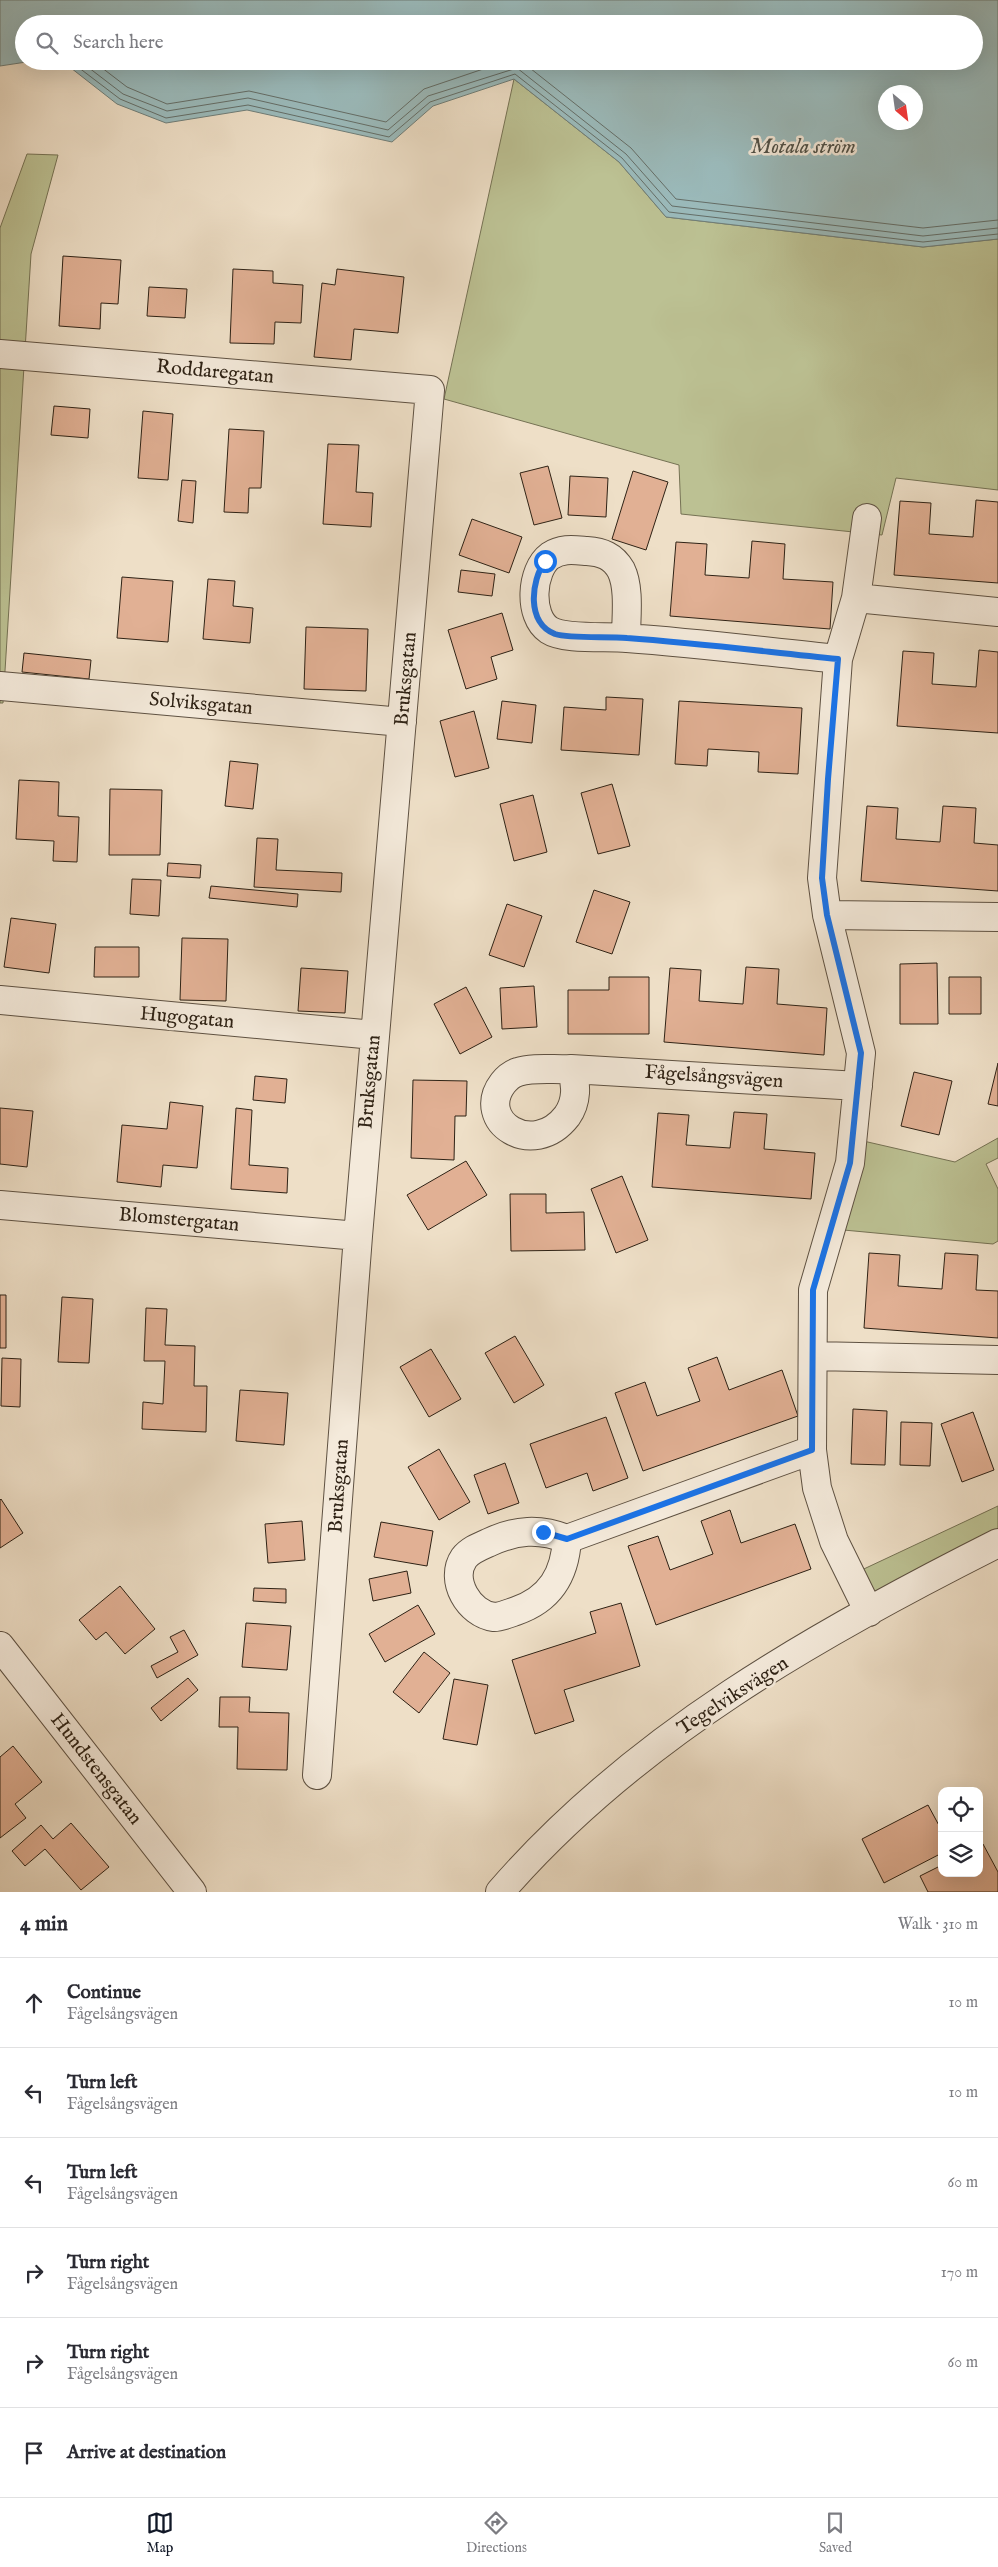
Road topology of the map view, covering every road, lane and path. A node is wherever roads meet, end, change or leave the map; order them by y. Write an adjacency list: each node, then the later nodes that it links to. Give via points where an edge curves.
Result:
1 (0, 354): 2 (street, Roddaregatan)
2 (430, 390): 9 (street, Bruksgatan)
3 (867, 518): 4 (street)
4 (856, 598): 5 (street); 7 (street)
5 (998, 612)
6 (626, 638): 7 (street)
7 (838, 659): 10 (street, via 822,878)
8 (0, 686): 9 (street, Solviksgatan)
9 (402, 722): 13 (street, Bruksgatan)
10 (827, 915): 11 (street); 15 (street, via 861,1053)
11 (998, 917)
12 (0, 1000): 13 (street, Hugogatan)
13 (374, 1035): 17 (street, Bruksgatan)
14 (571, 1069): 15 (street, Fågelsångsvägen)
15 (858, 1086): 18 (street, via 850,1163 813,1290)
16 (0, 1205): 17 (street, Blomstergatan)
17 (358, 1236): 25 (street, Bruksgatan)
18 (813, 1356): 19 (street); 20 (street)
19 (998, 1360)
20 (812, 1450): 21 (street); 23 (street, via 816,1488 834,1542)
21 (567, 1539)
22 (998, 1543): 23 (street, Tegelviksvägen)
23 (869, 1612): 27 (street, Tegelviksvägen, via 767,1672 640,1758 564,1824)
24 (0, 1646): 26 (street, Hundstensgatan)
25 (317, 1775)
26 (192, 1892)
27 (500, 1892)

